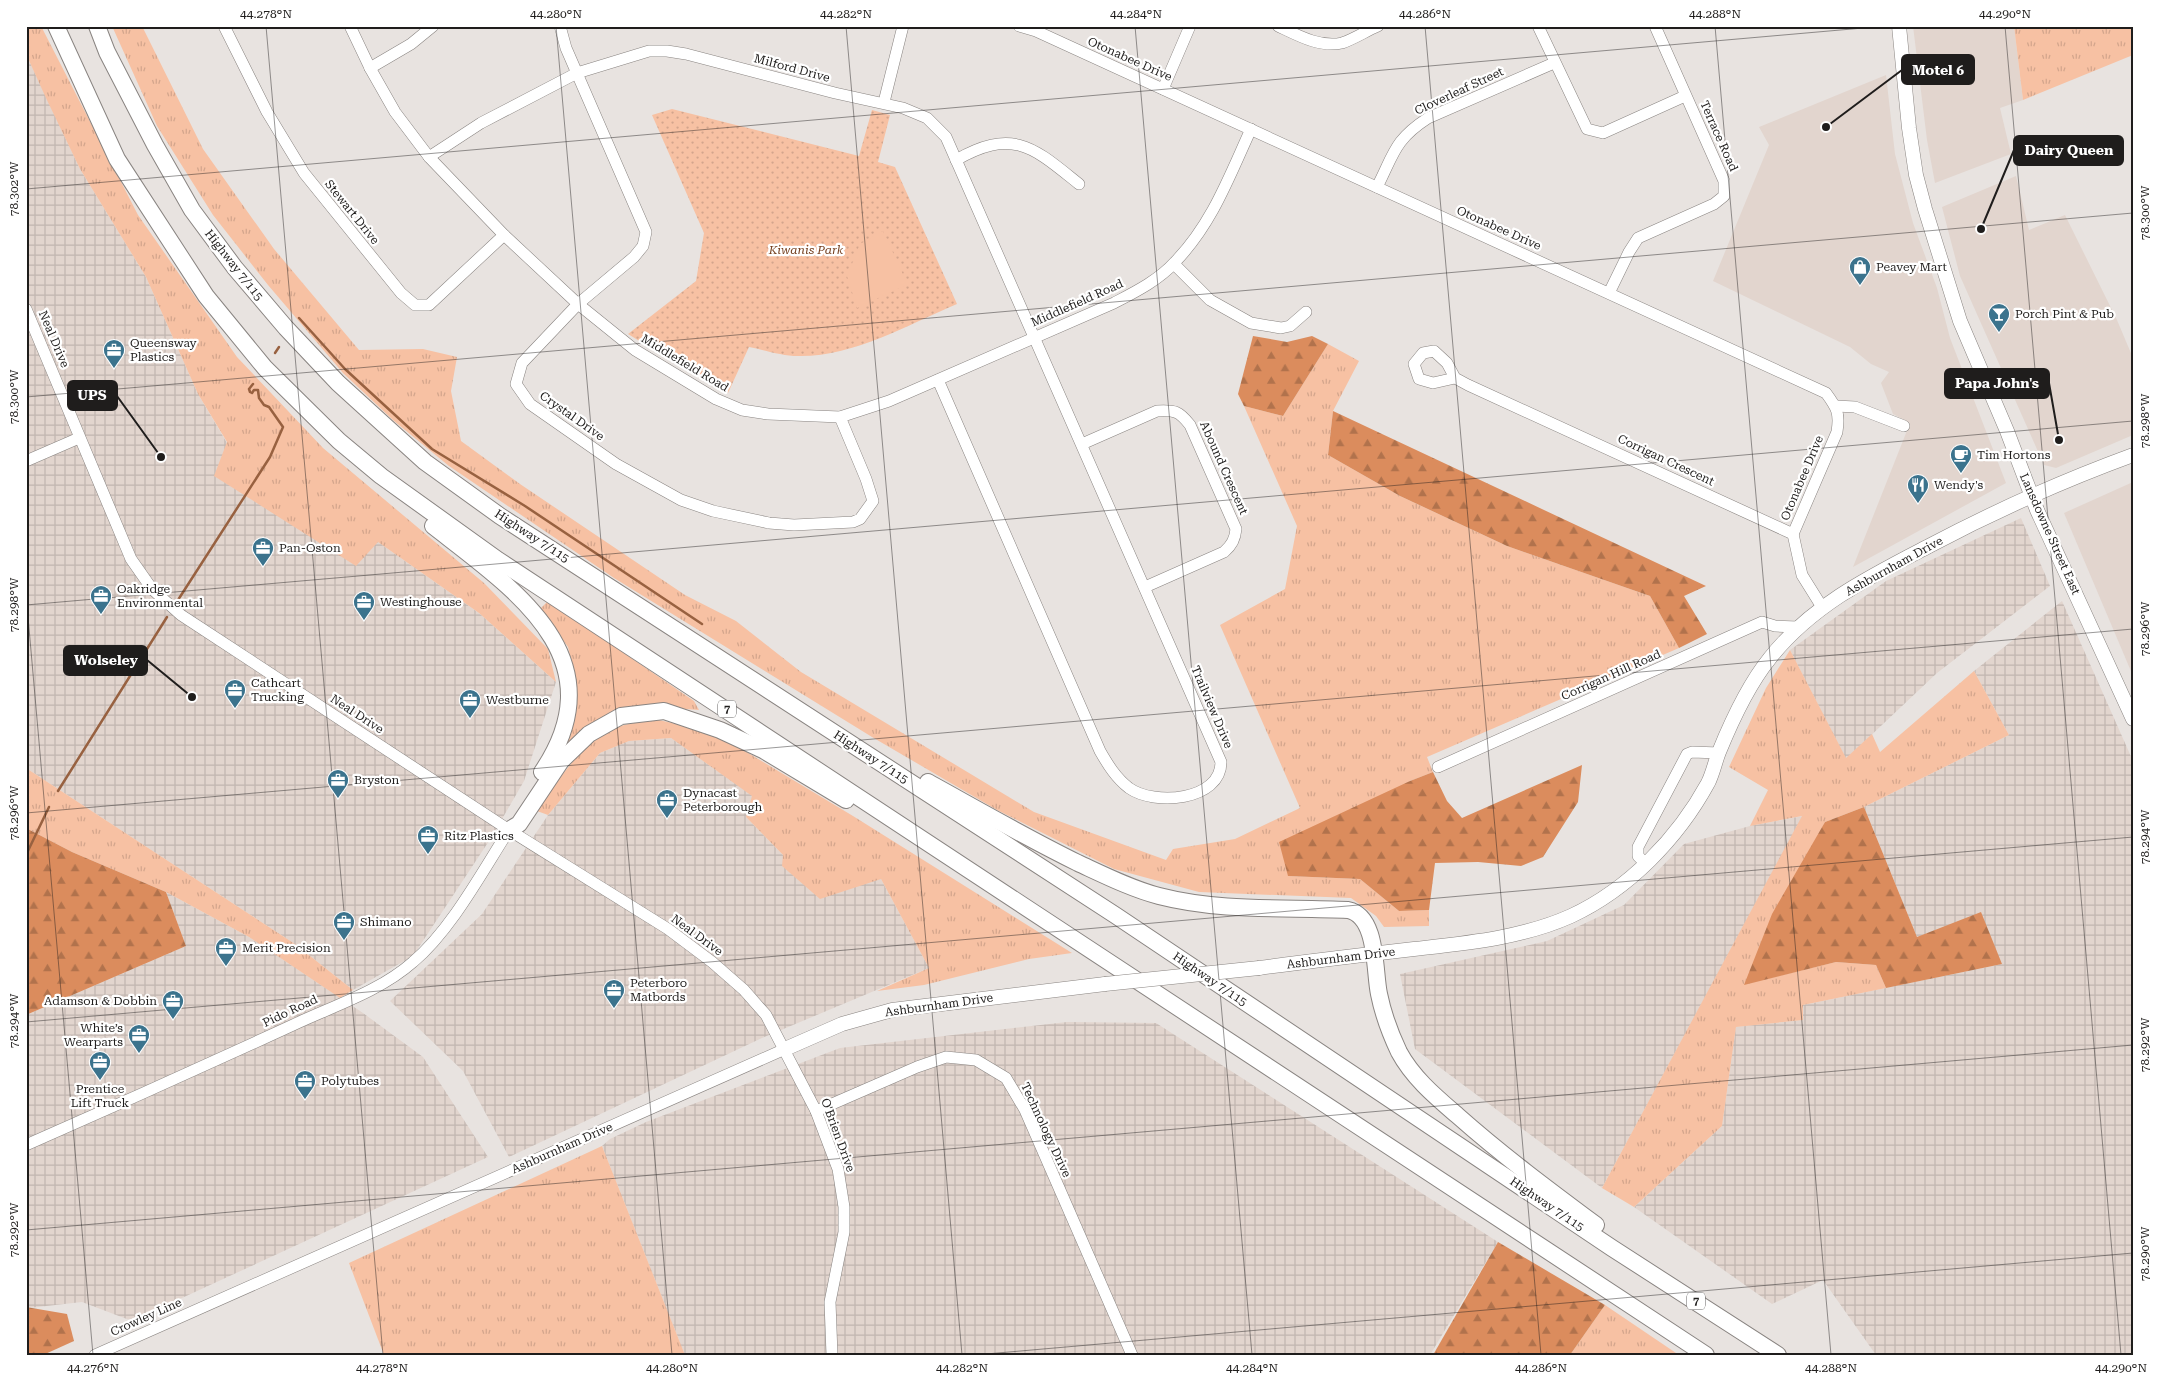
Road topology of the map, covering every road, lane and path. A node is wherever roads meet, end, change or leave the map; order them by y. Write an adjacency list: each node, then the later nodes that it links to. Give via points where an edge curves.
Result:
1 (56, 26): 42 (highway, 7, via 117,159 206,296 297,401)
2 (96, 26): 48 (highway, Highway 7/115 / 7, via 155,145 192,210 260,298 338,383 425,462 500,516)
3 (224, 26): 26 (street, Stewart Drive, via 267,112 304,173 408,300 415,305 429,305)
4 (350, 26): 16 (street, Middlefield Road)
5 (433, 26): 16 (street, via 411,44)
6 (560, 26): 17 (street, Crystal Drive)
7 (903, 26): 20 (street)
8 (1019, 26): 18 (street, Otonabee Drive)
9 (1190, 26): 18 (street)
10 (1278, 26): 11 (street, via 1320,43 1341,43)
11 (1378, 26)
12 (1538, 26): 15 (street)
13 (1655, 26): 19 (street, Terrace Road)
14 (1900, 26): 43 (main road, Lansdowne Street East, via 1909,128 1925,209 1962,325)
15 (1554, 63): 19 (street, via 1587,129 1603,133); 25 (street, Cloverleaf Street, via 1428,118 1413,128 1398,142)
16 (370, 68): 22 (street, Middlefield Road, via 395,112)
17 (577, 73): 20 (street, Milford Drive, via 649,51 667,51); 22 (street, Milford Drive, via 481,122); 29 (street, Crystal Drive, via 646,232 643,246 634,257)
18 (1162, 89): 21 (street, Otonabee Drive)
19 (1685, 96): 28 (street, Terrace Road, via 1724,181 1724,196 1714,204 1638,238)
20 (884, 102): 23 (street, Milford Drive, via 926,118 946,137)
21 (1250, 129): 25 (street, Otonabee Drive); 27 (street, Middlefield Road, via 1216,207)
22 (429, 157): 26 (street, Middlefield Road)
23 (956, 160): 24 (street, via 995,145 1016,144 1029,147); 32 (street, Milford Drive)
24 (1079, 184)
25 (1377, 187): 28 (street, Otonabee Drive)
26 (504, 235): 29 (street, Middlefield Road)
27 (1174, 264): 31 (street, via 1210,300 1251,324 1280,328 1290,326); 32 (street, Middlefield Road, via 1141,289)
28 (1609, 293): 35 (street, Otonabee Drive, via 1826,393)
29 (578, 304): 36 (street, Middlefield Road, via 635,350 716,399 742,410 768,414); 36 (street, Crystal Drive, via 522,362 516,384 530,404 616,464 681,500 713,511 769,523 818,524 860,519 872,501)
30 (26, 309): 38 (street, Neal Drive)
31 (1306, 312)
32 (1033, 338): 34 (street, Middlefield Road); 39 (street, Trailview Drive)
33 (1454, 378): 44 (street, Corrigan Crescent)
34 (938, 380): 36 (street, Middlefield Road); 45 (street, Trailview Drive, via 1104,758 1130,789 1152,798 1176,798 1197,793 1215,783 1221,762)
35 (1836, 406): 37 (street, via 1855,406); 44 (street, Otonabee Drive, via 1837,432)
36 (840, 417)
37 (1904, 426)
38 (79, 438): 41 (street); 52 (street, Neal Drive, via 131,559 160,597 181,615)
39 (1082, 444): 45 (street, Trailview Drive); 45 (street, Abound Crescent, via 1157,412 1182,414 1194,433 1236,529 1236,536 1224,552)
40 (2133, 454): 43 (main road, Ashburnham Drive)
41 (26, 461)
42 (381, 476): 52 (highway, via 413,510 493,573 552,635 563,658 569,693 567,721 547,764 510,820); 53 (highway, 7, via 498,560)
43 (2032, 495): 46 (main road, Ashburnham Drive, via 1864,580); 49 (main road, Lansdowne Street East)
44 (1793, 534): 46 (street, via 1802,575)
45 (1145, 587)
46 (1822, 607): 47 (main road, Ashburnham Drive)
47 (1797, 627): 50 (main road, Ashburnham Drive, via 1769,659 1745,697); 51 (street, Corrigan Hill Road, via 1762,622)
48 (780, 698): 55 (highway, via 825,719 900,768 1104,876 1158,896 1199,904 1354,912 1369,930); 59 (highway, Highway 7/115 / 7)
49 (2133, 719)
50 (1718, 753): 54 (main road, Ashburnham Drive, via 1709,780 1684,822); 54 (street, via 1701,751 1687,754 1638,847 1638,856)
51 (1438, 767)
52 (509, 830): 53 (highway, via 519,824 561,761 589,734 621,716 664,711 720,730 763,750 897,830); 56 (street, Neal Drive, via 668,930 712,962 766,1015); 58 (street, Pido Road, via 435,940 391,980)
53 (922, 838): 64 (highway, 7)
54 (1646, 864): 55 (main road, Ashburnham Drive, via 1614,891 1572,915 1527,932)
55 (1374, 954): 56 (main road, Ashburnham Drive, bridge, via 892,1010 842,1024); 59 (highway, via 1385,1019 1400,1053 1421,1083)
56 (785, 1049): 57 (street, O'Brien Drive); 60 (street, Ashburnham Drive)
57 (816, 1111): 62 (street, O'Brien Drive, via 838,1169 844,1207 844,1232 830,1302); 63 (street, Technology Drive, via 946,1057 976,1060 1006,1078 1025,1110)
58 (26, 1145)
59 (1566, 1210): 65 (highway, Highway 7/115 / 7)
60 (209, 1305): 61 (street, Crowley Line)
61 (95, 1355)
62 (832, 1355)
63 (1132, 1355)
64 (1706, 1355)
65 (1778, 1355)

